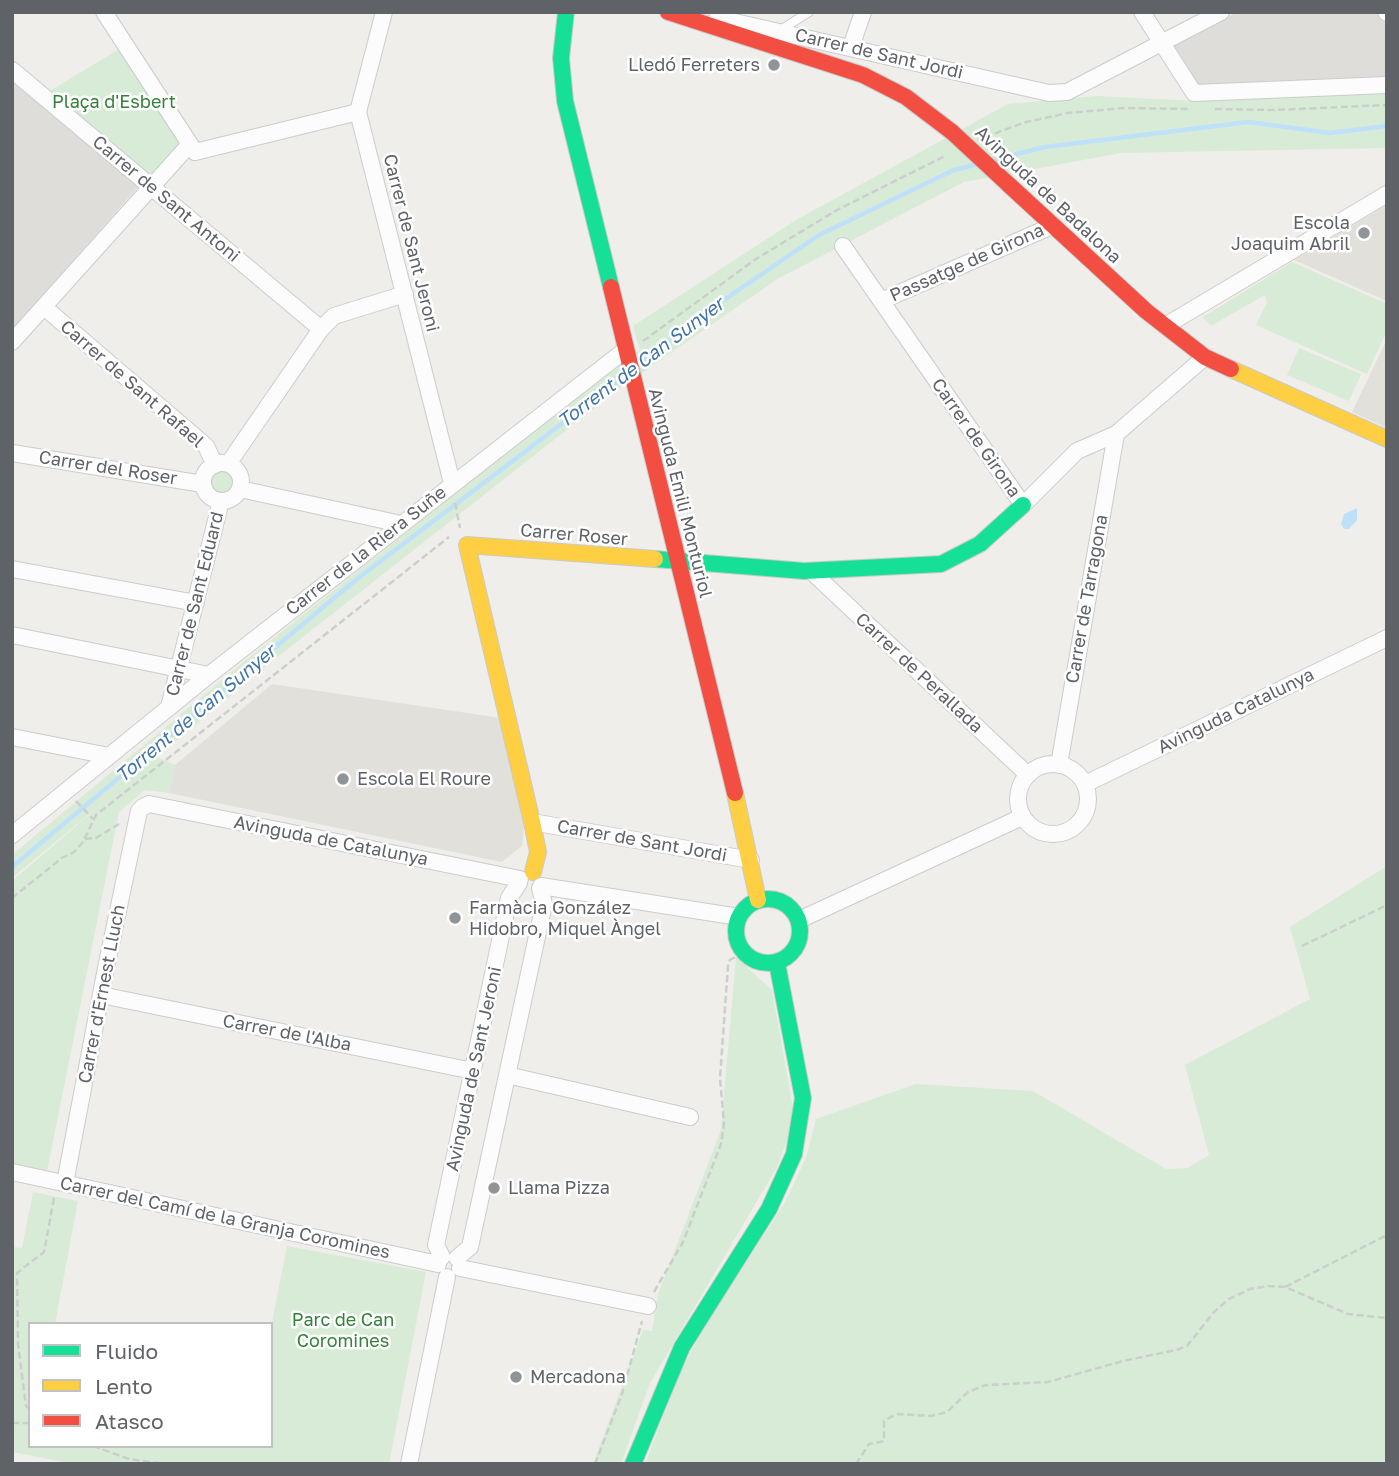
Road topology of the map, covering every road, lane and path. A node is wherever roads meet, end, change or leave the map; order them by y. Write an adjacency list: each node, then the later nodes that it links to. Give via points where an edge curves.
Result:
1 (104, 12): 20 (street)
2 (384, 12): 18 (street, Carrer de Sant Jeroni)
3 (566, 12): 32 (street, Avinguda Emili Monturiol, via 561,58 565,101)
4 (668, 12): 24 (street, Avinguda de Badalona, bridge, via 863,75 906,97 952,132)
5 (691, 12): 10 (street, Carrer de Sant Jordi)
6 (809, 12): 10 (lane)
7 (863, 12): 12 (street)
8 (1142, 12): 11 (street)
9 (1221, 12): 11 (street)
10 (779, 31): 12 (street, Carrer de Sant Jordi)
11 (1162, 44): 12 (street, Carrer de Sant Jordi, via 1067,92 1049,93); 14 (street, via 1194,93)
12 (851, 47)
13 (12, 70): 22 (street, Carrer de Sant Antoni)
14 (1387, 85)
15 (1387, 105): 17 (path)
16 (1192, 109): 19 (path, via 1068,113)
17 (1206, 109)
18 (358, 112): 20 (street); 26 (street, Carrer de Sant Jeroni)
19 (982, 138)
20 (193, 148): 22 (street)
21 (951, 153): 32 (path, via 837,210 756,259)
22 (153, 188): 28 (street); 30 (street, Carrer de Sant Antoni)
23 (1387, 194): 29 (street)
24 (1052, 226): 27 (street, Passatge de Girona); 29 (street, Avinguda de Badalona)
25 (843, 246): 27 (street, Carrer de Girona)
26 (405, 294): 30 (street, via 334,316); 38 (street, Carrer de Sant Jeroni)
27 (881, 301): 43 (street, Carrer de Girona)
28 (44, 307): 31 (street); 37 (street, Carrer de Sant Rafael, via 206,446)
29 (1165, 326): 33 (street, Avinguda de Badalona)
30 (321, 329): 37 (street)
31 (12, 342)
32 (626, 354): 38 (street, Carrer de la Riera Suñe); 47 (street, Avinguda Emili Monturiol)
33 (1205, 357): 34 (street, Carrer de Girona); 35 (street, Avinguda de Badalona)
34 (1116, 434): 43 (street, Carrer de Girona, via 1077,451); 58 (street, Carrer de Tarragona)
35 (1387, 439)
36 (12, 453): 39 (street, Carrer del Roser)
37 (221, 464): 39 (street, via 207,471); 40 (street, via 240,475)
38 (452, 483): 45 (street, Carrer de la Riera Suñe)
39 (203, 484): 41 (street, via 209,496)
40 (240, 489): 41 (street, via 234,498); 45 (street)
41 (221, 501): 50 (street, Carrer de Sant Eduard)
42 (455, 501): 44 (path)
43 (1023, 505): 49 (street, Carrer Roser, via 980,544 941,564)
44 (460, 520)
45 (401, 524): 54 (street, Carrer de la Riera Suñe)
46 (467, 545): 47 (street, Carrer Roser); 64 (path, via 461,535 448,537); 65 (street)
47 (678, 563): 49 (street, Carrer Roser); 69 (street, Avinguda Emili Monturiol)
48 (12, 569): 50 (street)
49 (811, 571): 59 (street, Carrer de Perallada)
50 (196, 603): 53 (street, Carrer de Sant Eduard)
51 (12, 635): 53 (street)
52 (1387, 638): 60 (street, Avinguda Catalunya)
53 (180, 669): 54 (street); 55 (street, Carrer de Sant Eduard)
54 (209, 675): 55 (street, Carrer de la Riera Suñe)
55 (169, 707): 57 (street, Carrer de la Riera Suñe)
56 (12, 737): 57 (street)
57 (109, 756): 61 (street, Carrer de la Riera Suñe)
58 (1059, 765): 59 (street, via 1038,768); 60 (street)
59 (1028, 775): 63 (street, via 1018,793)
60 (1085, 784): 63 (street, via 1088,804 1084,816 1068,831 1046,834)
61 (66, 791): 64 (path); 67 (street, Carrer de la Riera Suñe)
62 (143, 807): 66 (street, Carrer d'Ernest Lluch); 70 (street, Avinguda de Catalunya, via 149,804)
63 (1022, 817): 75 (street)
64 (93, 820): 68 (path)
65 (532, 822): 69 (street, Carrer de Sant Jordi); 70 (street, via 538,852)
66 (136, 827): 68 (path, via 122,823); 79 (street, Carrer d'Ernest Lluch)
67 (12, 835)
68 (84, 840): 71 (path)
69 (751, 860): 72 (street, Avinguda Emili Monturiol)
70 (531, 882): 74 (street, Avinguda de Catalunya); 80 (street, Avinguda de Sant Jeroni, via 509,898); 81 (street, Avinguda de Sant Jeroni, via 544,904)
71 (12, 898)
72 (758, 900): 74 (street); 75 (street, via 787,904)
73 (1387, 905): 76 (path)
74 (739, 917): 77 (street, via 736,938)
75 (799, 920): 78 (street, via 797,946)
76 (1302, 946)
77 (744, 952): 78 (street, via 760,962); 88 (path, via 728,966 720,1078 721,1144 683,1242)
78 (777, 963): 95 (street, via 803,1098 794,1154 769,1209 682,1347)
79 (101, 995): 80 (street, Carrer de l'Alba); 84 (street, Carrer d'Ernest Lluch)
80 (473, 1071): 86 (street, Avinguda de Sant Jeroni, via 436,1245)
81 (507, 1075): 82 (street); 86 (street, Avinguda de Sant Jeroni, via 470,1247)
82 (690, 1118)
83 (12, 1172): 84 (street, Carrer del Camí de la Granja Coromines)
84 (60, 1182): 86 (street, Carrer del Camí de la Granja Coromines); 90 (path, via 44,1252 17,1273 18,1344)
85 (1387, 1235): 87 (path)
86 (449, 1265): 88 (street, Carrer del Camí de la Granja Coromines); 93 (street, Avinguda de Sant Jeroni)
87 (1285, 1287): 89 (path, via 1348,1314); 96 (path, via 1259,1287 1229,1299 1187,1346 1176,1350 1048,1382 986,1385 968,1392 947,1412 931,1416 898,1414 884,1421 884,1441 869,1444)
88 (648, 1306): 94 (path)
89 (1387, 1318)
90 (28, 1408)
91 (99, 1448): 92 (path)
92 (164, 1464)
93 (409, 1464)
94 (595, 1464)
95 (633, 1464)
96 (856, 1464)

